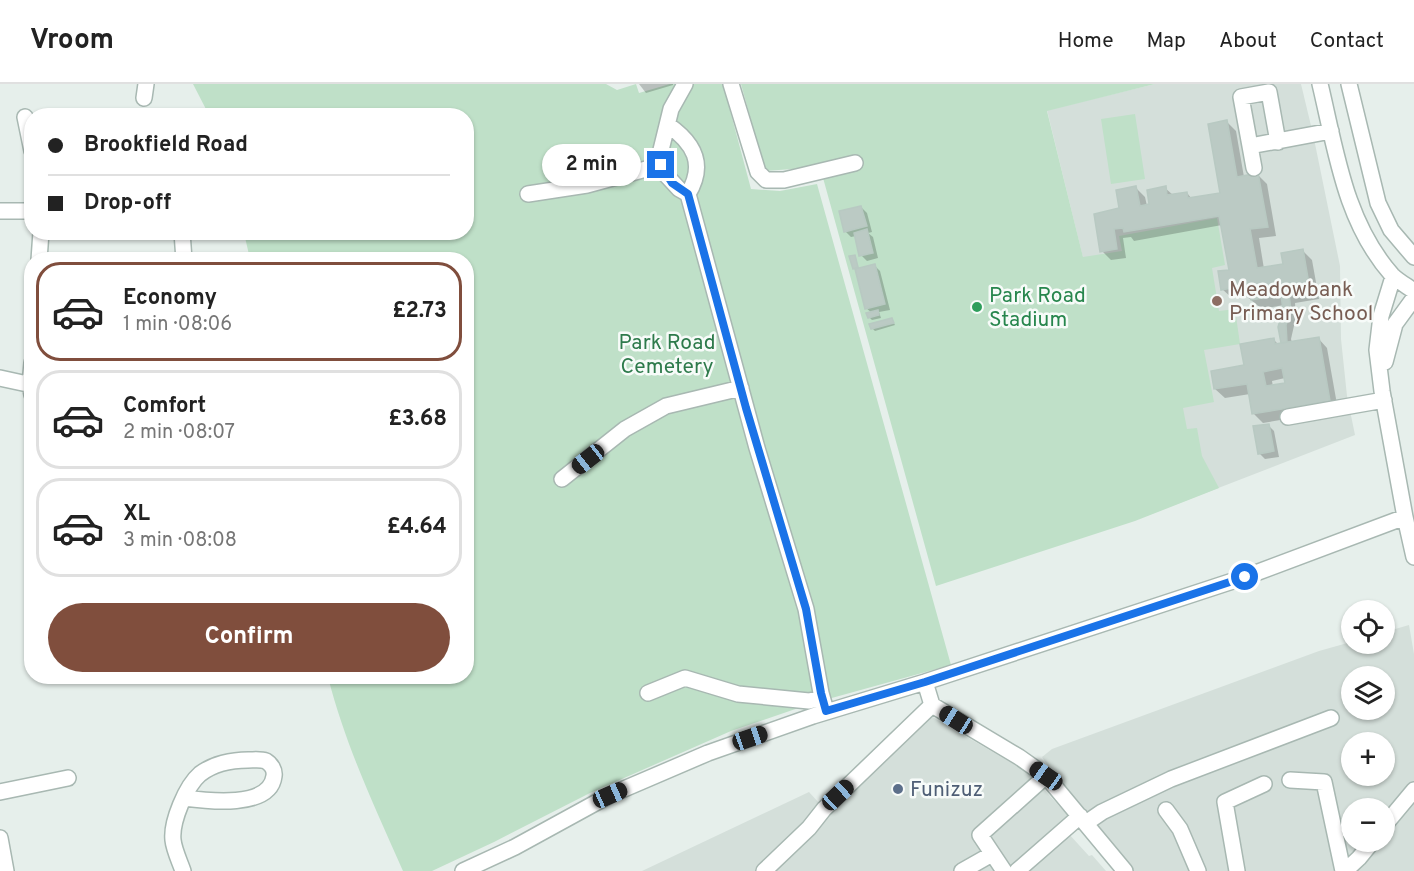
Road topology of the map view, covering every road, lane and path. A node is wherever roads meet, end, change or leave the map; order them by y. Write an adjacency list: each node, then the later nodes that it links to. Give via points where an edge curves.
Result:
1 (685, 84): 5 (street, via 671,109)
2 (731, 84): 9 (street, via 758,172 766,180 784,180)
3 (1320, 84): 6 (street)
4 (1349, 84): 16 (street, via 1378,202 1391,231)
5 (668, 125): 10 (street); 13 (street, via 690,143 695,156 696,177)
6 (1331, 131): 7 (street); 17 (street, via 1354,214)
7 (1278, 142): 8 (street); 8 (street, via 1269,92 1241,97)
8 (1250, 146): 11 (street)
9 (855, 163)
10 (661, 165): 12 (street, via 587,185); 13 (street, via 672,183)
11 (1254, 168)
12 (528, 194)
13 (688, 194): 22 (street)
14 (0, 211): 15 (street)
15 (24, 211)
16 (1414, 257)
17 (1393, 277): 18 (street); 23 (street, via 1381,316 1377,350)
18 (1414, 291)
19 (1414, 298): 23 (street, via 1395,324 1386,354)
20 (0, 378): 21 (street)
21 (24, 386)
22 (741, 388): 25 (street, via 666,406 625,429); 30 (street, via 806,609)
23 (1383, 396): 24 (street); 26 (street)
24 (1288, 417)
25 (562, 479)
26 (1404, 517): 27 (street); 28 (street, via 1245,577)
27 (1414, 557)
28 (925, 682): 30 (street); 31 (street)
29 (648, 693): 30 (street, via 685,678 738,693)
30 (824, 705): 46 (street, via 619,791)
31 (932, 705): 33 (street); 50 (street)
32 (1331, 718): 42 (street)
33 (1046, 776): 42 (street); 45 (street, via 980,835)
34 (68, 778): 38 (street)
35 (1290, 780): 57 (street, via 1324,782)
36 (1264, 784): 56 (street, via 1225,802)
37 (1414, 790): 41 (street)
38 (0, 792)
39 (184, 798): 39 (street, via 200,775 222,763 264,760 275,774 271,785 245,800); 48 (street, via 177,811 173,840)
40 (1166, 810): 55 (street, via 1180,829)
41 (1395, 813)
42 (1083, 819): 53 (street); 54 (street)
43 (0, 838): 47 (street)
44 (1364, 852): 57 (street)
45 (992, 854): 51 (street); 52 (street)
46 (490, 865): 49 (street)
47 (6, 871)
48 (183, 871)
49 (463, 871)
50 (764, 871)
51 (962, 871)
52 (1004, 871)
53 (1017, 871)
54 (1125, 871)
55 (1198, 871)
56 (1237, 871)
57 (1344, 871)

